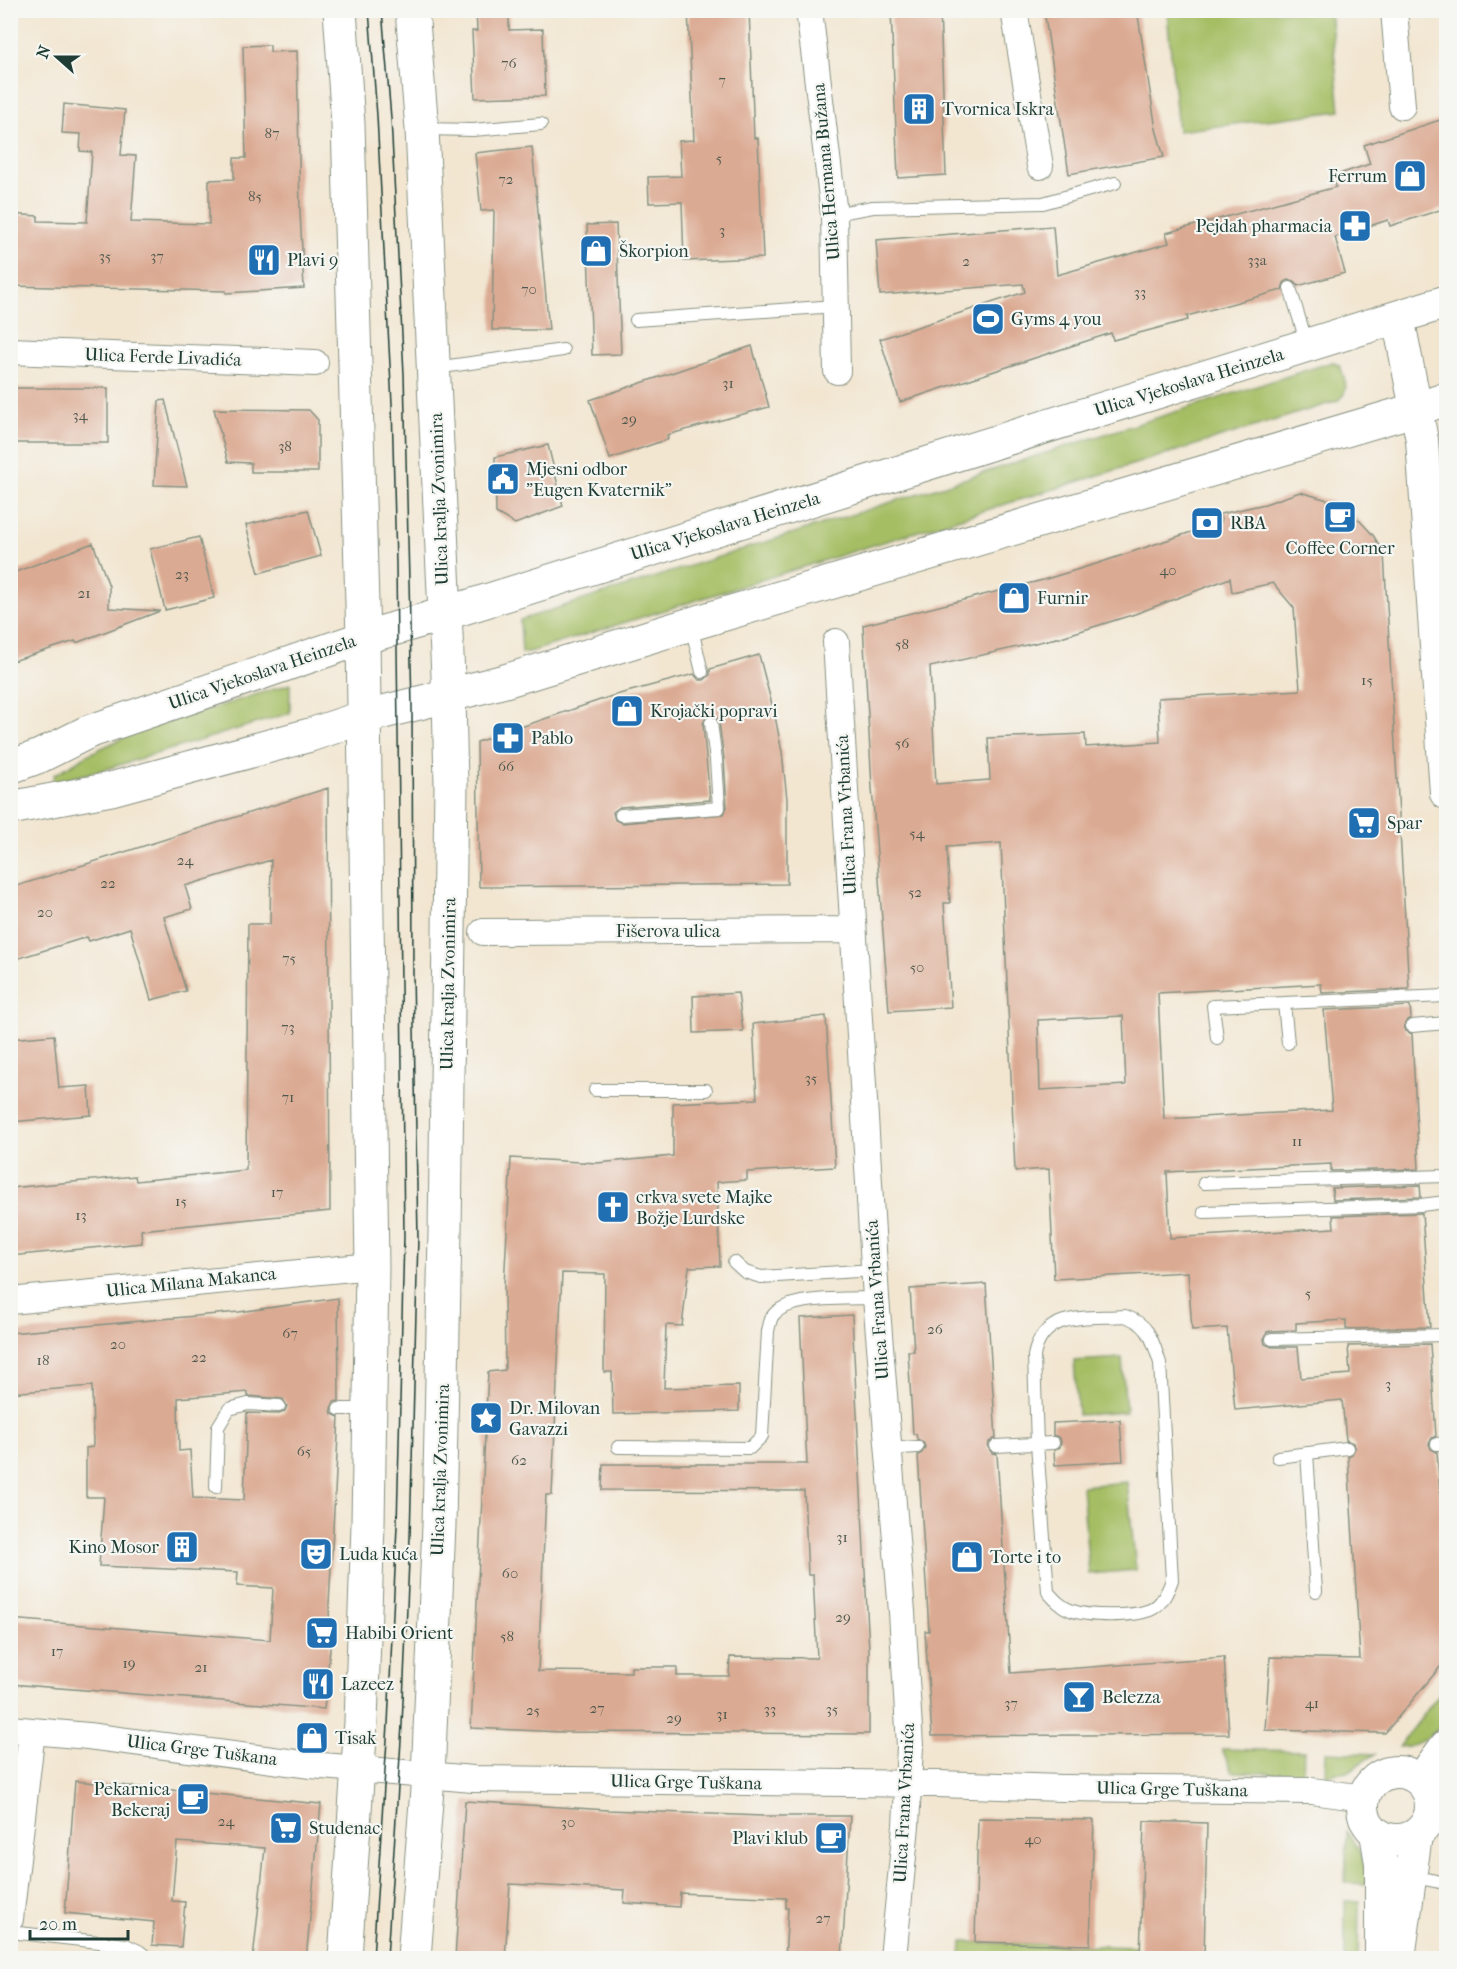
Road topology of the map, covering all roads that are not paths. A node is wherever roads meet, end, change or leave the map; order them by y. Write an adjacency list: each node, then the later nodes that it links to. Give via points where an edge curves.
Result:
1 (340, 10): 26 (main road, via 348,124)
2 (412, 10): 8 (main road, Ulica kralja Zvonimira)
3 (809, 10): 11 (street, Ulica Hermana Bužana)
4 (1014, 10): 9 (street)
5 (1394, 10): 6 (street)
6 (1402, 106)
7 (541, 124): 8 (lane, via 473,130)
8 (422, 129): 21 (main road, Ulica kralja Zvonimira)
9 (1040, 166)
10 (1115, 183): 11 (lane, via 1043,203 873,207)
11 (834, 214): 14 (street, Ulica Hermana Bužana)
12 (1290, 288): 17 (lane)
13 (1446, 302): 15 (main road, Ulica Vjekoslava Heinzela)
14 (836, 306): 16 (lane); 22 (street, Ulica Hermana Bužana)
15 (1398, 317): 17 (main road, Ulica Vjekoslava Heinzela); 23 (street)
16 (636, 320)
17 (1307, 345): 24 (main road, Ulica Vjekoslava Heinzela)
18 (10, 351): 20 (street, Ulica Ferde Livadića)
19 (563, 351): 21 (lane)
20 (315, 363)
21 (434, 368): 24 (main road, Ulica kralja Zvonimira)
22 (837, 371)
23 (1432, 404): 25 (main road); 29 (street, via 1423,449)
24 (444, 614): 26 (main road, Ulica Vjekoslava Heinzela); 30 (main road, Ulica kralja Zvonimira)
25 (691, 624): 28 (lane); 30 (main road)
26 (363, 638): 31 (main road); 33 (main road, Ulica Vjekoslava Heinzela, via 88,732)
27 (836, 642): 37 (street, Ulica Frana Vrbanića)
28 (702, 672)
29 (1443, 677): 34 (street)
30 (449, 697): 31 (main road); 73 (main road, Ulica kralja Zvonimira, via 445,1244 439,1526)
31 (364, 717): 35 (main road, via 111,789); 52 (main road)
32 (711, 723): 36 (lane, via 719,808)
33 (10, 767)
34 (1446, 794)
35 (10, 808)
36 (621, 815)
37 (852, 930): 38 (street, Fišerova ulica); 53 (street, Ulica Frana Vrbanića)
38 (483, 932)
39 (1446, 996): 40 (lane)
40 (1284, 1003): 43 (lane, via 1214,1006); 44 (lane)
41 (1446, 1023): 42 (lane)
42 (1412, 1026)
43 (1217, 1038)
44 (1288, 1043)
45 (595, 1090): 46 (lane)
46 (706, 1090)
47 (1446, 1176): 48 (lane)
48 (1204, 1183)
49 (1446, 1202): 50 (lane)
50 (1204, 1212)
51 (734, 1262): 53 (lane, via 761,1277)
52 (372, 1266): 55 (street, Ulica Milana Makanca); 72 (main road, via 355,1409 368,1525)
53 (874, 1270): 54 (street, Ulica Frana Vrbanića)
54 (876, 1298): 62 (lane, via 799,1302 783,1307 772,1317 762,1436 750,1448); 65 (street, Ulica Frana Vrbanića)
55 (10, 1300)
56 (1446, 1335): 57 (lane)
57 (1272, 1339)
58 (279, 1406): 68 (lane, via 248,1404 229,1409 218,1427)
59 (1053, 1443): 60 (lane)
60 (1037, 1444): 60 (lane, via 1048,1592 1057,1603 1087,1614 1152,1609 1166,1595 1172,1580 1167,1479 1160,1362 1148,1331 1137,1320 1125,1316 1060,1321 1044,1331 1034,1356); 61 (lane)
61 (996, 1446)
62 (618, 1447)
63 (917, 1447): 65 (lane)
64 (1347, 1448): 66 (lane)
65 (887, 1449): 75 (street, Ulica Frana Vrbanića, via 903,1624 910,1746)
66 (1307, 1453): 67 (lane); 69 (lane)
67 (1278, 1457)
68 (216, 1487)
69 (1316, 1591)
70 (21, 1730): 72 (street, Ulica Grge Tuškana); 81 (street)
71 (1446, 1746): 74 (street)
72 (358, 1769): 73 (street, Ulica Grge Tuškana); 84 (main road)
73 (428, 1776): 75 (street, Ulica Grge Tuškana); 85 (main road, Ulica kralja Zvonimira)
74 (1420, 1780): 76 (street, via 1409,1773 1389,1772 1371,1783); 78 (street, via 1428,1790 1431,1806 1427,1822)
75 (908, 1784): 76 (street, Ulica Grge Tuškana, via 1312,1791); 86 (street, Ulica Frana Vrbanića)
76 (1364, 1798): 77 (street, via 1364,1815)
77 (1376, 1833): 78 (street, via 1397,1840); 87 (street, via 1381,1863)
78 (1416, 1834): 79 (street)
79 (1409, 1876): 80 (lane); 88 (street)
80 (1446, 1882)
81 (10, 1919)
82 (10, 1932): 83 (lane, via 126,1945)
83 (148, 1959)
84 (345, 1959)
85 (414, 1959)
86 (893, 1959)
87 (1381, 1959)
88 (1399, 1959)

